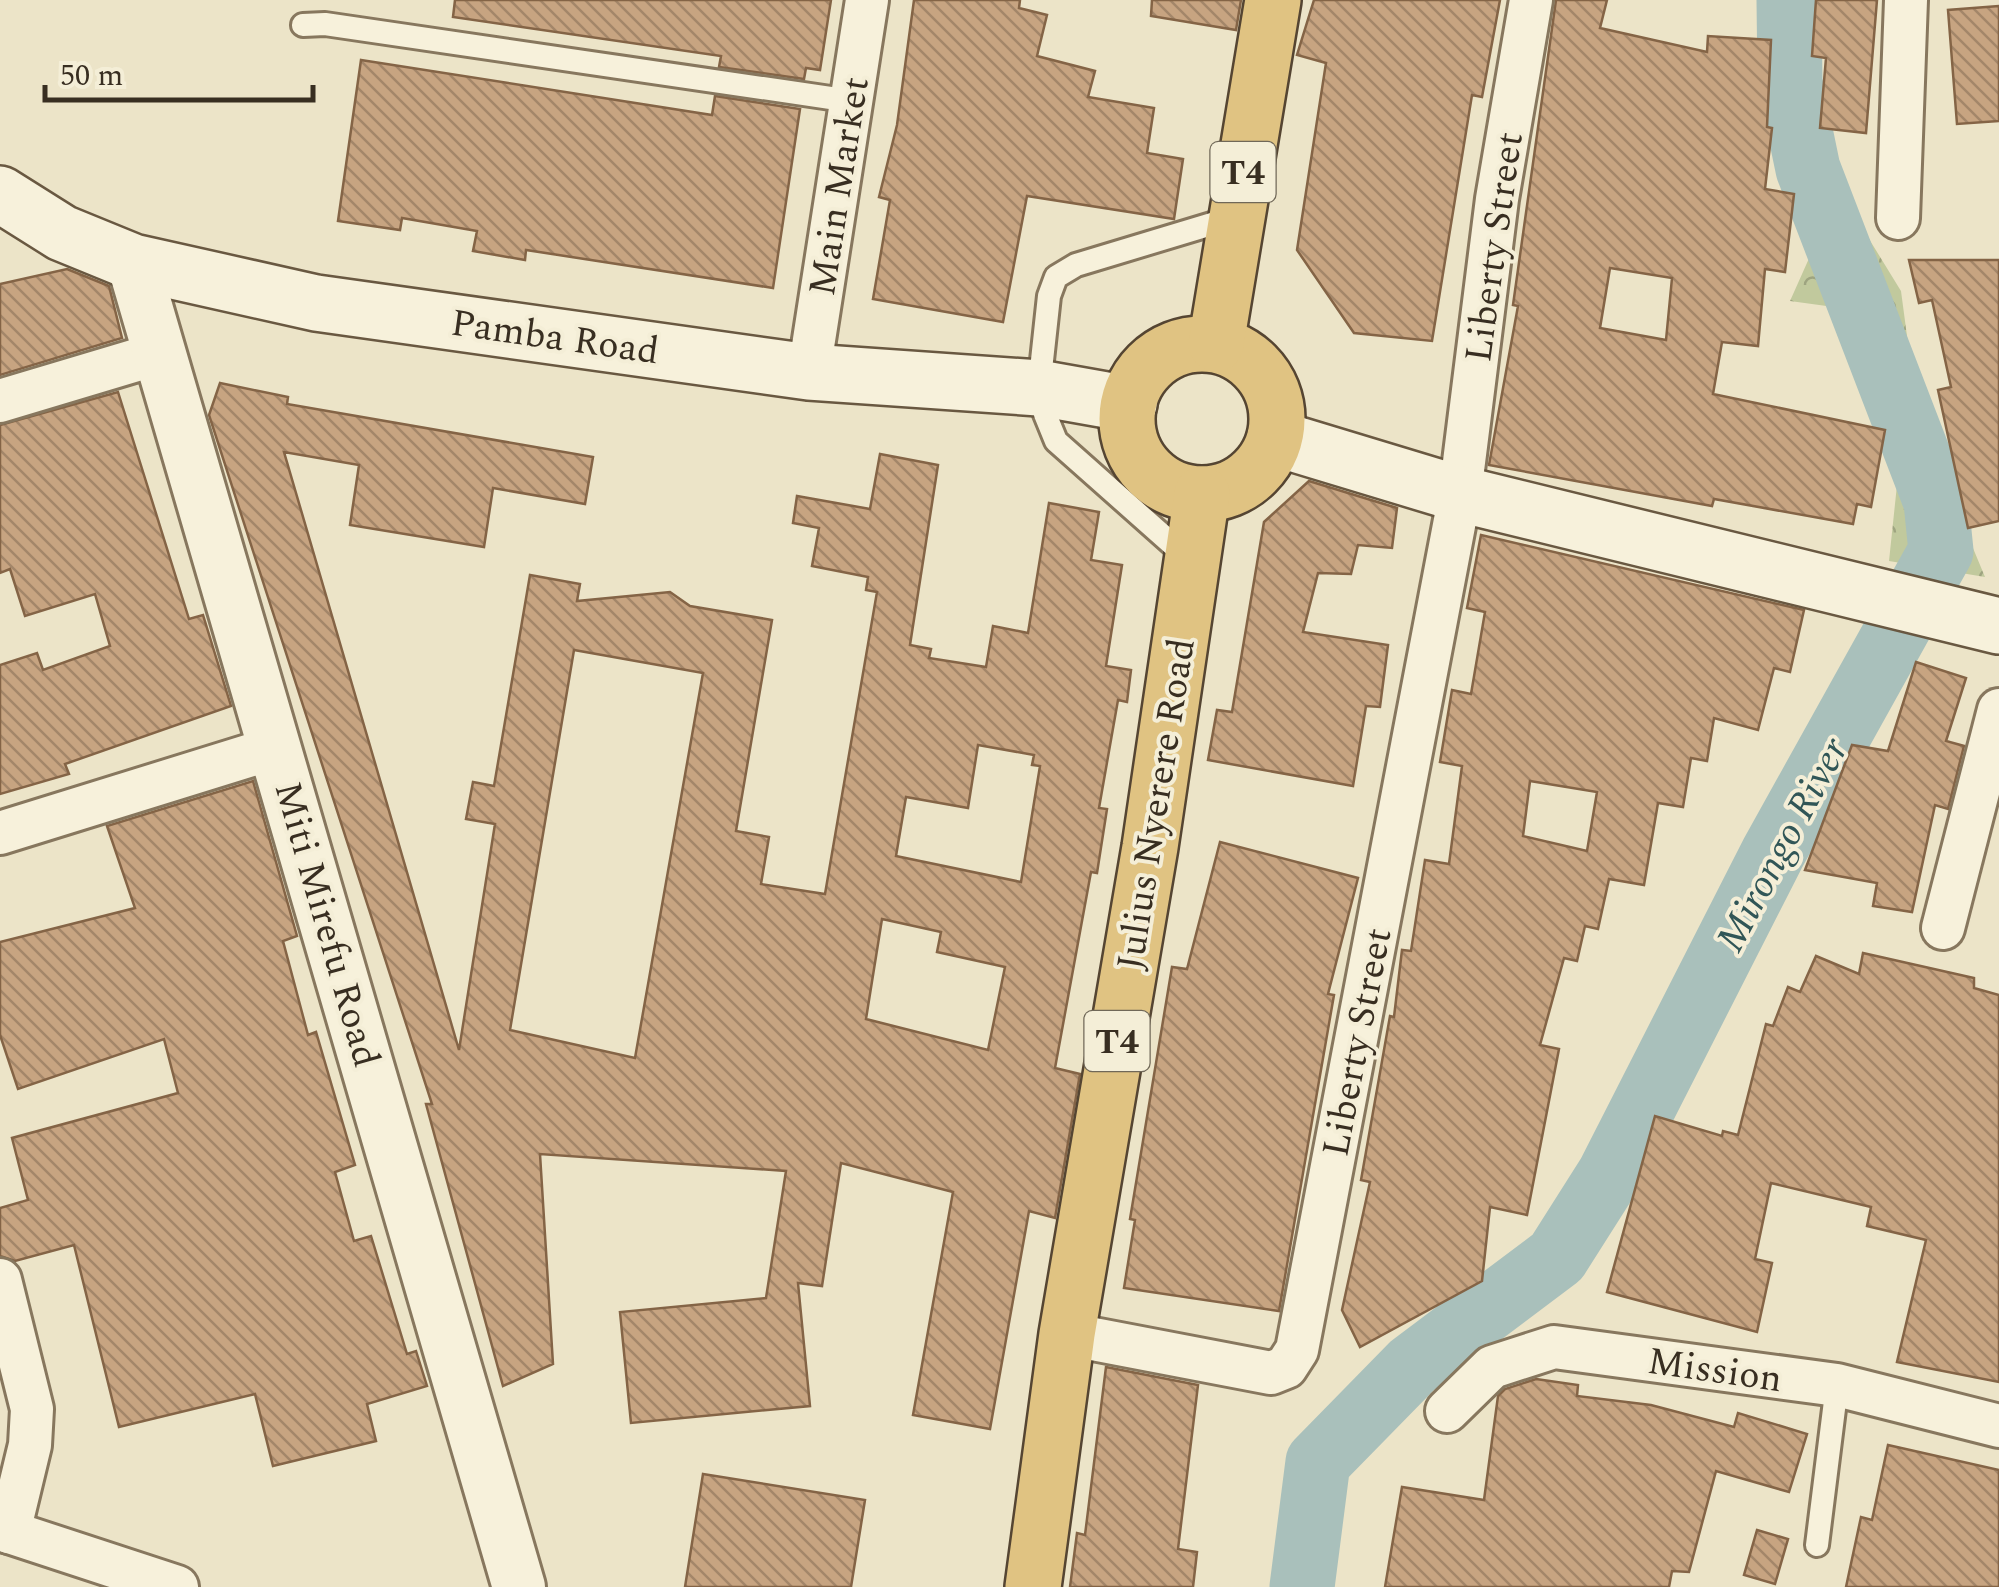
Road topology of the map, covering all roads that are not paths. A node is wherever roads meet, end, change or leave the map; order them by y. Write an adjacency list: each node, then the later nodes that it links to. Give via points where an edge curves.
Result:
1 (867, 0): 6 (street, Main Market)
2 (1273, 0): 8 (highway, T4)
3 (1531, 0): 19 (street, Liberty Street)
4 (1906, 0): 9 (street)
5 (304, 26): 6 (lane)
6 (852, 101): 13 (street, Main Market)
7 (0, 194): 10 (main road, Pamba Road, via 62,233)
8 (1235, 217): 11 (highway, T4); 14 (lane, via 1132,246 1056,277)
9 (1898, 218)
10 (134, 262): 12 (street, Miti Mirefu Road); 13 (main road, Pamba Road, via 316,303)
11 (1216, 344): 16 (highway, via 1170,350 1144,373); 17 (highway, via 1243,355 1264,376 1276,402)
12 (160, 353): 15 (street); 23 (street, Miti Mirefu Road)
13 (809, 372): 14 (main road, Pamba Road)
14 (1038, 388): 16 (main road, Pamba Road); 20 (lane, via 1056,441)
15 (0, 401)
16 (1128, 404): 18 (highway, via 1137,456 1158,484)
17 (1275, 438): 18 (highway, via 1249,478); 19 (main road)
18 (1202, 494): 20 (highway, Julius Nyerere Road / T4)
19 (1460, 494): 21 (main road); 27 (street, Liberty Street, via 1297,1350 1271,1373)
20 (1192, 562): 27 (highway, Julius Nyerere Road / T4)
21 (1985, 622)
22 (1999, 710): 25 (street)
23 (278, 746): 24 (street); 34 (street, Miti Mirefu Road)
24 (0, 833)
25 (1943, 928)
26 (0, 1280): 31 (street, via 32,1409 30,1445)
27 (1067, 1334): 35 (highway, Julius Nyerere Road / T4)
28 (1836, 1385): 29 (street, Mission, via 1554,1347 1492,1366); 30 (street, Mission); 32 (lane)
29 (1448, 1411)
30 (1999, 1426)
31 (5, 1531): 33 (street)
32 (1817, 1545)
33 (177, 1587)
34 (517, 1587)
35 (1033, 1587)

